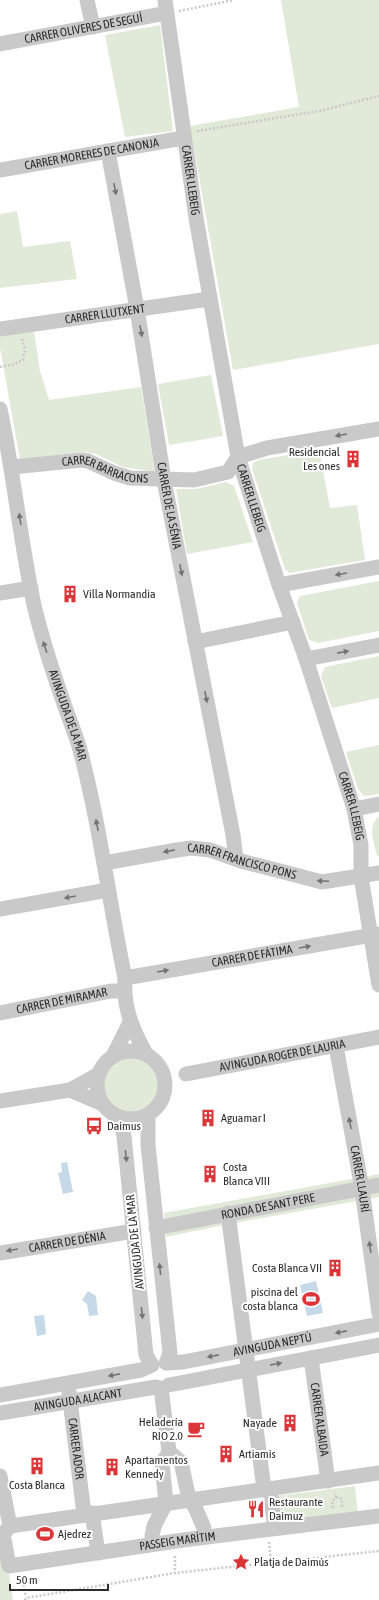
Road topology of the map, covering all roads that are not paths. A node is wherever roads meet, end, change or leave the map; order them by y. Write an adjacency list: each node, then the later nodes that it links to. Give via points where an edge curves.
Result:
1 (88, 0): 3 (street)
2 (166, 7): 3 (street, CARRER OLIVERES DE SEGUÍ); 5 (street, CARRER LLEBEIG)
3 (93, 27): 4 (street, CARRER OLIVERES DE SEGUÍ)
4 (0, 44)
5 (183, 136): 6 (street, CARRER MORERES DE CANONJA); 8 (street, CARRER LLEBEIG)
6 (108, 151): 7 (street, CARRER MORERES DE CANONJA); 9 (street, CARRER DE LA SÉNIA, one-way to 9)
7 (0, 170)
8 (209, 299): 9 (street, CARRER LLUTXENT); 13 (street, CARRER LLEBEIG)
9 (138, 309): 10 (street, CARRER LLUTXENT); 15 (street, CARRER DE LA SÉNIA, one-way to 15)
10 (0, 329)
11 (0, 409): 14 (street, AVINGUDA DE LA MAR)
12 (379, 429): 13 (street, one-way to 13, via 267,448)
13 (238, 457): 15 (street, CARRER BARRACONS, via 228,472 194,480); 17 (street, CARRER LLEBEIG)
14 (12, 468): 15 (street, CARRER BARRACONS, via 88,461 130,478); 18 (street, AVINGUDA DE LA MAR, one-way to 14)
15 (164, 480): 21 (street, CARRER DE LA SÉNIA, one-way to 21)
16 (379, 567): 17 (street, one-way to 17)
17 (279, 585): 20 (street, CARRER LLEBEIG)
18 (31, 588): 19 (street); 27 (street, AVINGUDA DE LA MAR, one-way to 18, via 79,748 43,641)
19 (0, 593)
20 (292, 622): 21 (street); 23 (street, CARRER LLEBEIG)
21 (195, 642): 26 (street, CARRER DE LA SÉNIA, one-way to 26)
22 (379, 645): 23 (street, one-way to 22)
23 (306, 659): 25 (street, CARRER LLEBEIG)
24 (379, 804): 25 (street)
25 (354, 809): 29 (street, CARRER LLEBEIG, via 361,845)
26 (236, 859): 27 (street, CARRER FRANCISCO PONS, one-way to 27, via 210,850 191,848); 29 (street, CARRER FRANCISCO PONS, one-way to 26, via 322,882)
27 (104, 863): 30 (street, AVINGUDA DE LA MAR)
28 (379, 874): 29 (street, CARRER FRANCISCO PONS)
29 (361, 877): 32 (street, CARRER LLEBEIG)
30 (108, 890): 31 (street, one-way to 31); 33 (street, AVINGUDA DE LA MAR)
31 (0, 909)
32 (375, 935): 33 (street, CARRER DE FÁTIMA, one-way to 32); 34 (street, CARRER LLEBEIG)
33 (124, 984): 35 (street, CARRER DE MIRAMAR, via 111,991); 36 (street, AVINGUDA DE LA MAR)
34 (379, 985)
35 (0, 1013)
36 (130, 1022): 39 (street); 40 (street, AVINGUDA DE LA MAR)
37 (379, 1037): 38 (street, AVINGUDA ROGER DE LAURIA)
38 (336, 1046): 42 (street, AVINGUDA ROGER DE LAURIA); 50 (street, CARRER LLAURÍ, one-way to 38)
39 (112, 1056): 40 (street, via 134,1051); 41 (street)
40 (151, 1059): 42 (street); 44 (street, via 162,1071)
41 (99, 1074): 43 (street); 46 (street, via 98,1095)
42 (186, 1074): 44 (street)
43 (70, 1090): 45 (street); 46 (street)
44 (164, 1092): 47 (street, via 161,1102)
45 (0, 1101)
46 (102, 1104): 48 (street)
47 (148, 1115): 48 (street, via 139,1119); 52 (street, AVINGUDA DE LA MAR, via 148,1145)
48 (119, 1118): 53 (street, AVINGUDA DE LA MAR, one-way to 53, via 124,1136)
49 (379, 1185): 50 (street, RONDA DE SANT PERE)
50 (362, 1188): 51 (street, RONDA DE SANT PERE); 55 (street, CARRER LLAURÍ, one-way to 50)
51 (228, 1213): 52 (street, RONDA DE SANT PERE); 58 (street)
52 (156, 1228): 60 (street, AVINGUDA DE LA MAR, one-way to 52, via 170,1353)
53 (134, 1231): 54 (street, CARRER DE DÉNIA, one-way to 54); 60 (street, AVINGUDA DE LA MAR, one-way to 60, via 146,1355)
54 (0, 1252)
55 (379, 1313)
56 (379, 1324): 58 (street, AVINGUDA NEPTÚ, one-way to 58)
57 (379, 1345): 59 (street, AVINGUDA NEPTÚ)
58 (246, 1350): 60 (street, AVINGUDA NEPTÚ, one-way to 60, via 178,1363); 61 (street)
59 (311, 1358): 61 (street, AVINGUDA NEPTÚ, one-way to 59); 70 (street, CARRER ALBAIDA)
60 (159, 1364): 62 (street, AVINGUDA ALACANT, one-way to 62, via 141,1370); 63 (street, via 148,1373 148,1378 149,1382); 63 (street, via 172,1369 174,1373 172,1382)
61 (249, 1369): 63 (street, AVINGUDA NEPTÚ); 71 (street)
62 (68, 1383): 64 (street, AVINGUDA ALACANT); 65 (street, CARRER ADOR)
63 (162, 1387): 65 (street, AVINGUDA ALACANT); 67 (street)
64 (0, 1395)
65 (70, 1402): 66 (street, AVINGUDA ALACANT); 74 (street, CARRER ADOR)
66 (0, 1413)
67 (169, 1452): 72 (street, via 181,1462); 73 (street, via 162,1463)
68 (379, 1473): 70 (street)
69 (0, 1476): 78 (street)
70 (328, 1481): 71 (street)
71 (267, 1489): 72 (street); 76 (street)
72 (189, 1500): 73 (street); 77 (street, via 195,1506)
73 (166, 1503): 74 (street); 79 (street, via 154,1526)
74 (88, 1514): 78 (street); 80 (street, CARRER ADOR)
75 (379, 1516): 80 (street, PASSEIG MARÍTIM)
76 (274, 1522)
77 (204, 1528)
78 (4, 1532): 80 (street, PASSEIG MARÍTIM, via 9,1566)
79 (152, 1536)
80 (98, 1553)

